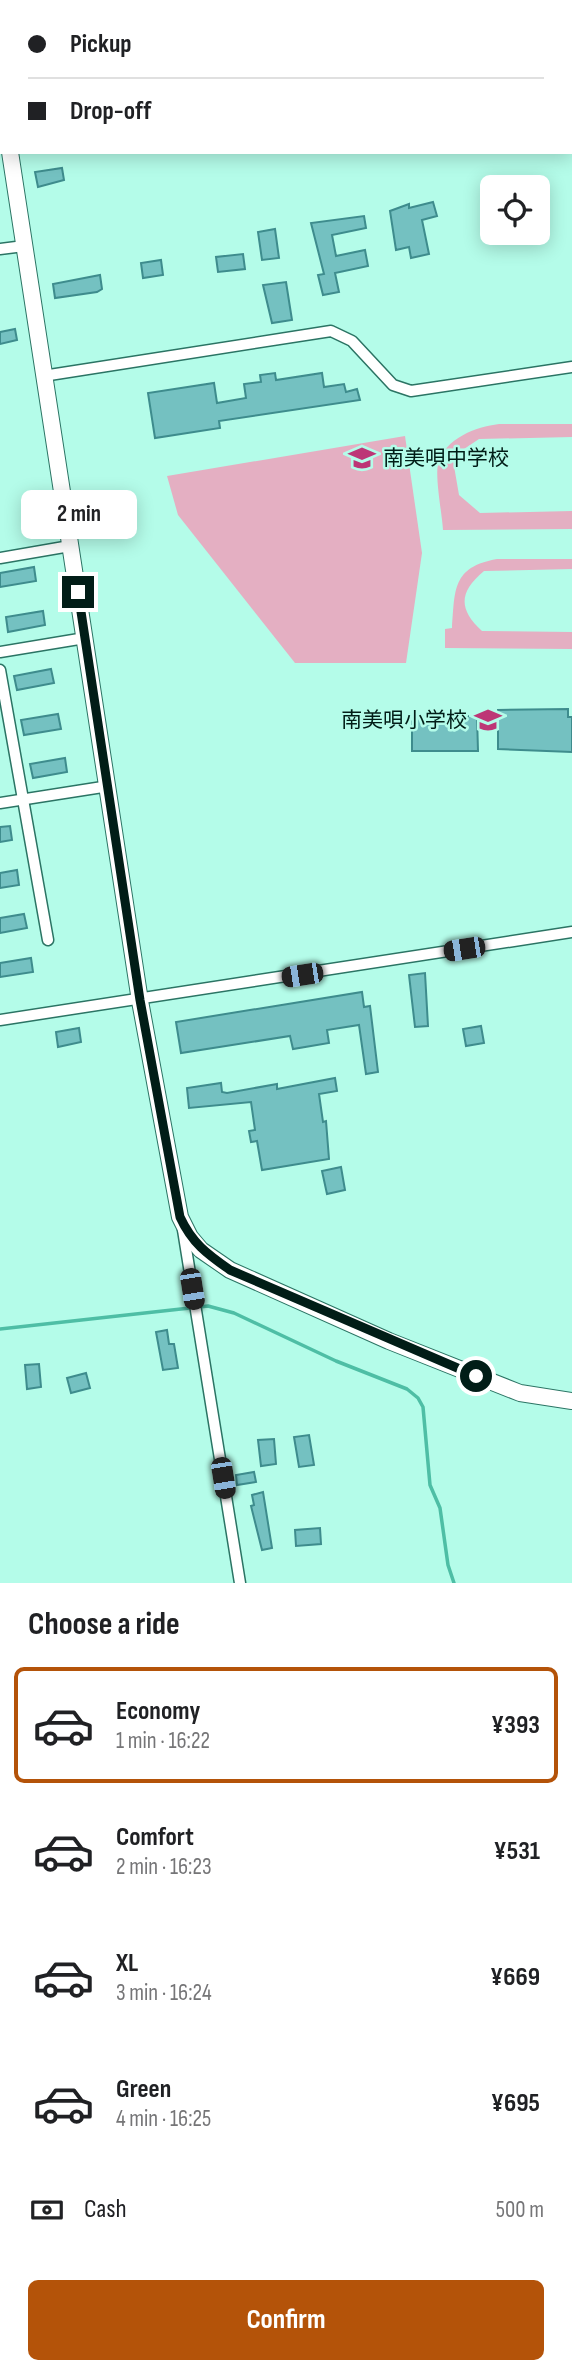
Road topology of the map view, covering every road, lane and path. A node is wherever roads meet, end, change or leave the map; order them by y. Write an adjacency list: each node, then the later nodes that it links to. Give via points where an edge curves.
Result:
1 (10, 154): 2 (street)
2 (24, 246): 3 (street); 5 (street)
3 (0, 248)
4 (572, 367): 5 (street, via 411,391 393,386 352,341 331,331)
5 (43, 376): 6 (street)
6 (70, 546): 7 (street); 8 (street)
7 (0, 558)
8 (85, 638): 9 (street); 11 (street)
9 (0, 652)
10 (0, 670): 12 (street)
11 (109, 786): 12 (street); 16 (street)
12 (21, 800): 13 (street); 15 (street)
13 (0, 803)
14 (572, 932): 16 (street)
15 (48, 940)
16 (140, 1000): 17 (street); 18 (street)
17 (0, 1020)
18 (180, 1217): 19 (street, via 201,1250 230,1270 520,1393); 20 (street)
19 (572, 1401)
20 (240, 1583)

